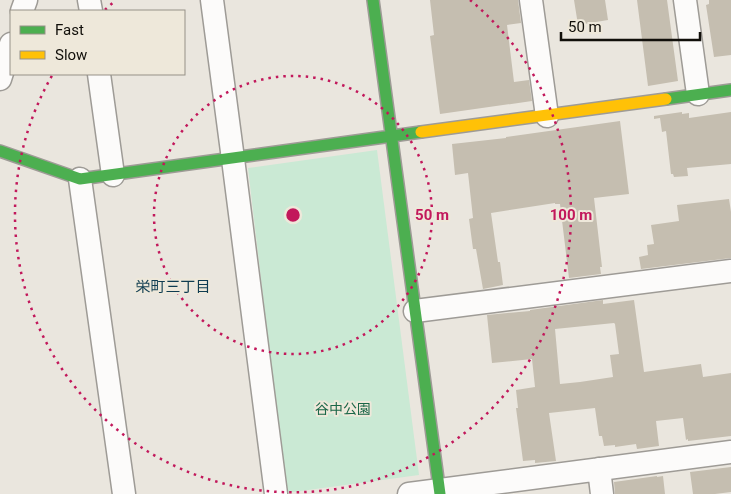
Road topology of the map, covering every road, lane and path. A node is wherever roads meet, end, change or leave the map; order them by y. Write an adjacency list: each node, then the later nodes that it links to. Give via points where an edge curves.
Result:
1 (212, 0): 13 (street)
2 (373, 0): 11 (street)
3 (531, 0): 10 (street)
4 (686, 0): 9 (street)
5 (10, 47): 7 (street)
6 (99, 75): 14 (street)
7 (0, 79)
8 (731, 90): 9 (street)
9 (698, 94): 10 (street)
10 (547, 116): 11 (street)
11 (391, 137): 13 (street); 17 (street)
12 (0, 151): 15 (street)
13 (233, 159): 14 (street); 22 (street)
14 (113, 175): 15 (street)
15 (80, 179): 21 (street)
16 (731, 271): 17 (street)
17 (415, 311): 20 (street)
18 (731, 452): 19 (street)
19 (598, 469): 20 (street); 24 (street)
20 (440, 492): 23 (street)
21 (124, 494)
22 (276, 494)
23 (408, 494)
24 (602, 494)

